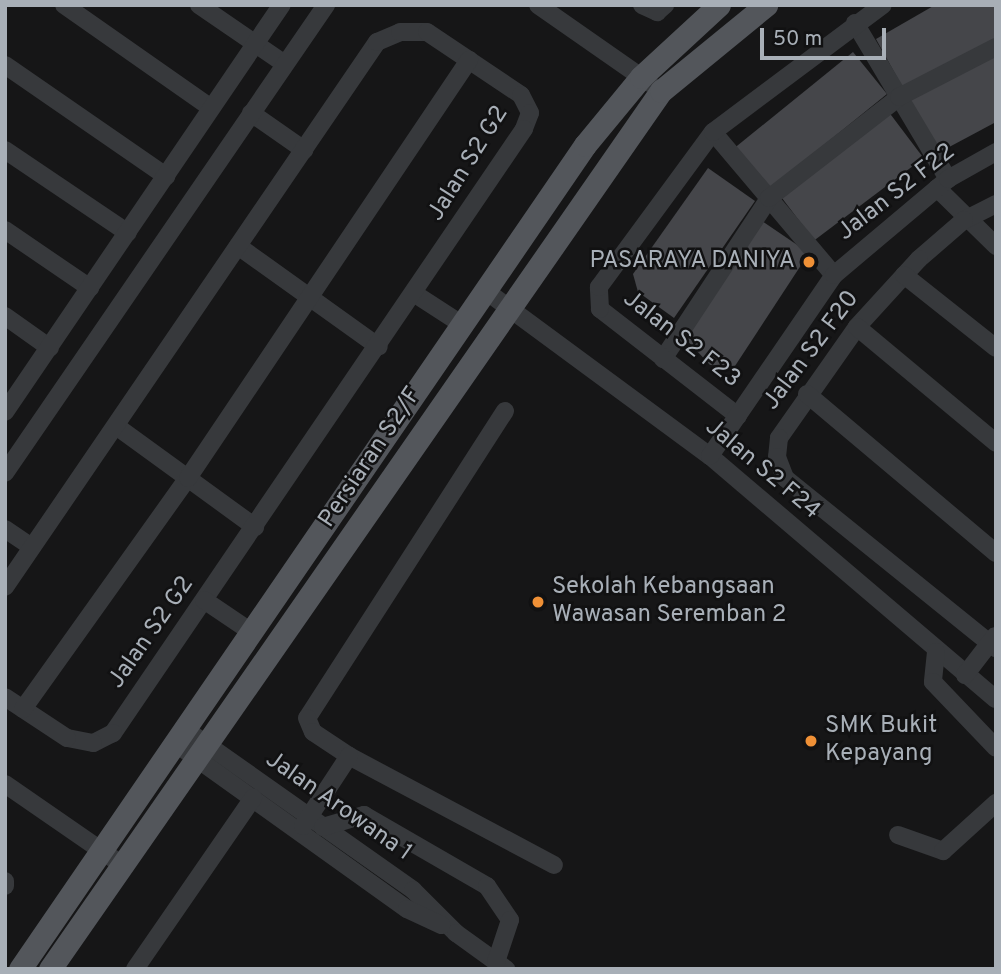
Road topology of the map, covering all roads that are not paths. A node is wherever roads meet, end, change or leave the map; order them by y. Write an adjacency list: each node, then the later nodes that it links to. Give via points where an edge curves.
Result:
1 (64, 5): 22 (street)
2 (199, 5): 14 (street)
3 (282, 5): 14 (street)
4 (326, 5): 17 (street)
5 (538, 5): 12 (street)
6 (570, 5): 12 (street)
7 (642, 5): 8 (street, via 657,12)
8 (665, 5)
9 (766, 5): 20 (main road, Persiaran S2/F)
10 (883, 5): 13 (street, Jalan S2 F23)
11 (710, 8): 19 (main road, Persiaran S2/F)
12 (559, 20): 19 (street)
13 (855, 23): 21 (street); 24 (street, Jalan S2 F23)
14 (256, 44): 17 (street); 22 (street)
15 (996, 47): 21 (street)
16 (469, 61): 26 (street, Jalan S2 G2, via 427,32 400,32 377,43); 41 (street, Jalan S2 G2, via 521,95 530,113); 42 (street)
17 (285, 64): 23 (street)
18 (5, 65): 28 (street)
19 (641, 77): 20 (street); 40 (main road, Persiaran S2/F, via 585,145)
20 (661, 91): 43 (main road, Persiaran S2/F)
21 (900, 97): 29 (street); 30 (street)
22 (211, 108): 28 (street)
23 (251, 113): 26 (street); 58 (street)
24 (713, 132): 30 (street); 50 (street, Jalan S2 F23, via 597,299 600,309)
25 (5, 150): 34 (street)
26 (304, 150): 35 (street, Jalan S2 G2)
27 (996, 152): 29 (street, Jalan S2 F22)
28 (166, 176): 34 (street)
29 (943, 184): 32 (street); 37 (street, Jalan S2 F22)
30 (769, 198): 37 (street); 50 (street)
31 (996, 204): 32 (street, Jalan S2 F20)
32 (964, 220): 36 (street); 38 (street, Jalan S2 F20)
33 (5, 230): 39 (street)
34 (128, 233): 39 (street)
35 (238, 246): 42 (street); 55 (street, Jalan S2 G2)
36 (996, 246)
37 (834, 275): 54 (street, Jalan S2 F22)
38 (905, 275): 46 (street, Jalan S2 F20); 49 (street)
39 (90, 288): 48 (street)
40 (486, 291): 43 (street, Jalan S2 F24); 45 (main road, Persiaran S2/F)
41 (415, 294): 45 (street); 47 (street, Jalan S2 G2)
42 (308, 297): 47 (street); 59 (street)
43 (506, 307): 57 (street, Jalan S2 F24); 75 (main road, Persiaran S2/F)
44 (5, 316): 48 (street)
45 (463, 325): 66 (main road, Persiaran S2/F)
46 (857, 327): 51 (street, Jalan S2 F20); 56 (street)
47 (379, 347): 60 (street, Jalan S2 G2)
48 (50, 348): 52 (street)
49 (996, 348)
50 (663, 359): 54 (street, Jalan S2 F23)
51 (807, 394): 63 (street); 67 (street, Jalan S2 F20, via 779,438 777,457 785,478)
52 (8, 404)
53 (505, 411): 76 (street, via 310,710 313,732)
54 (738, 415): 57 (street, Jalan S2 F22)
55 (116, 426): 59 (street); 62 (street, Jalan S2 G2)
56 (996, 443)
57 (710, 456): 68 (street, Jalan S2 F24)
58 (5, 473)
59 (188, 478): 60 (street); 72 (street)
60 (255, 527): 65 (street, Jalan S2 G2)
61 (5, 529): 62 (street)
62 (32, 547): 64 (street, Jalan S2 G2)
63 (996, 553)
64 (5, 587)
65 (204, 600): 66 (street); 72 (street, Jalan S2 G2, via 113,733 93,743 67,738)
66 (253, 633): 73 (main road, Persiaran S2/F)
67 (994, 642): 69 (street)
68 (936, 652): 69 (street, Jalan S2 F24); 74 (street, via 933,682)
69 (965, 675): 71 (street, Jalan S2 F24)
70 (5, 697): 72 (street, Jalan S2 G2)
71 (996, 699)
72 (23, 709)
73 (180, 736): 75 (street, Jalan Arowana 1); 83 (main road, Persiaran S2/F)
74 (996, 748)
75 (203, 752): 78 (street, Jalan Arowana 1); 80 (street, Jalan Arowana 1); 83 (main road, Persiaran S2/F)
76 (349, 756): 80 (street); 84 (street)
77 (5, 784): 83 (street)
78 (253, 799): 81 (street, Jalan Arowana 1); 89 (street)
79 (996, 803): 82 (street, via 943,851)
80 (316, 822): 81 (street); 85 (street, Jalan Arowana 1, via 413,890); 86 (street, via 364,815 487,886 510,920)
81 (299, 832): 85 (street, Jalan Arowana 1, via 407,909)
82 (898, 835)
83 (111, 857): 87 (main road, Persiaran S2/F); 88 (main road, Persiaran S2/F)
84 (554, 864)
85 (456, 933): 86 (street, Jalan Arowana 1)
86 (501, 965)
87 (20, 969)
88 (50, 969)
89 (135, 969)

